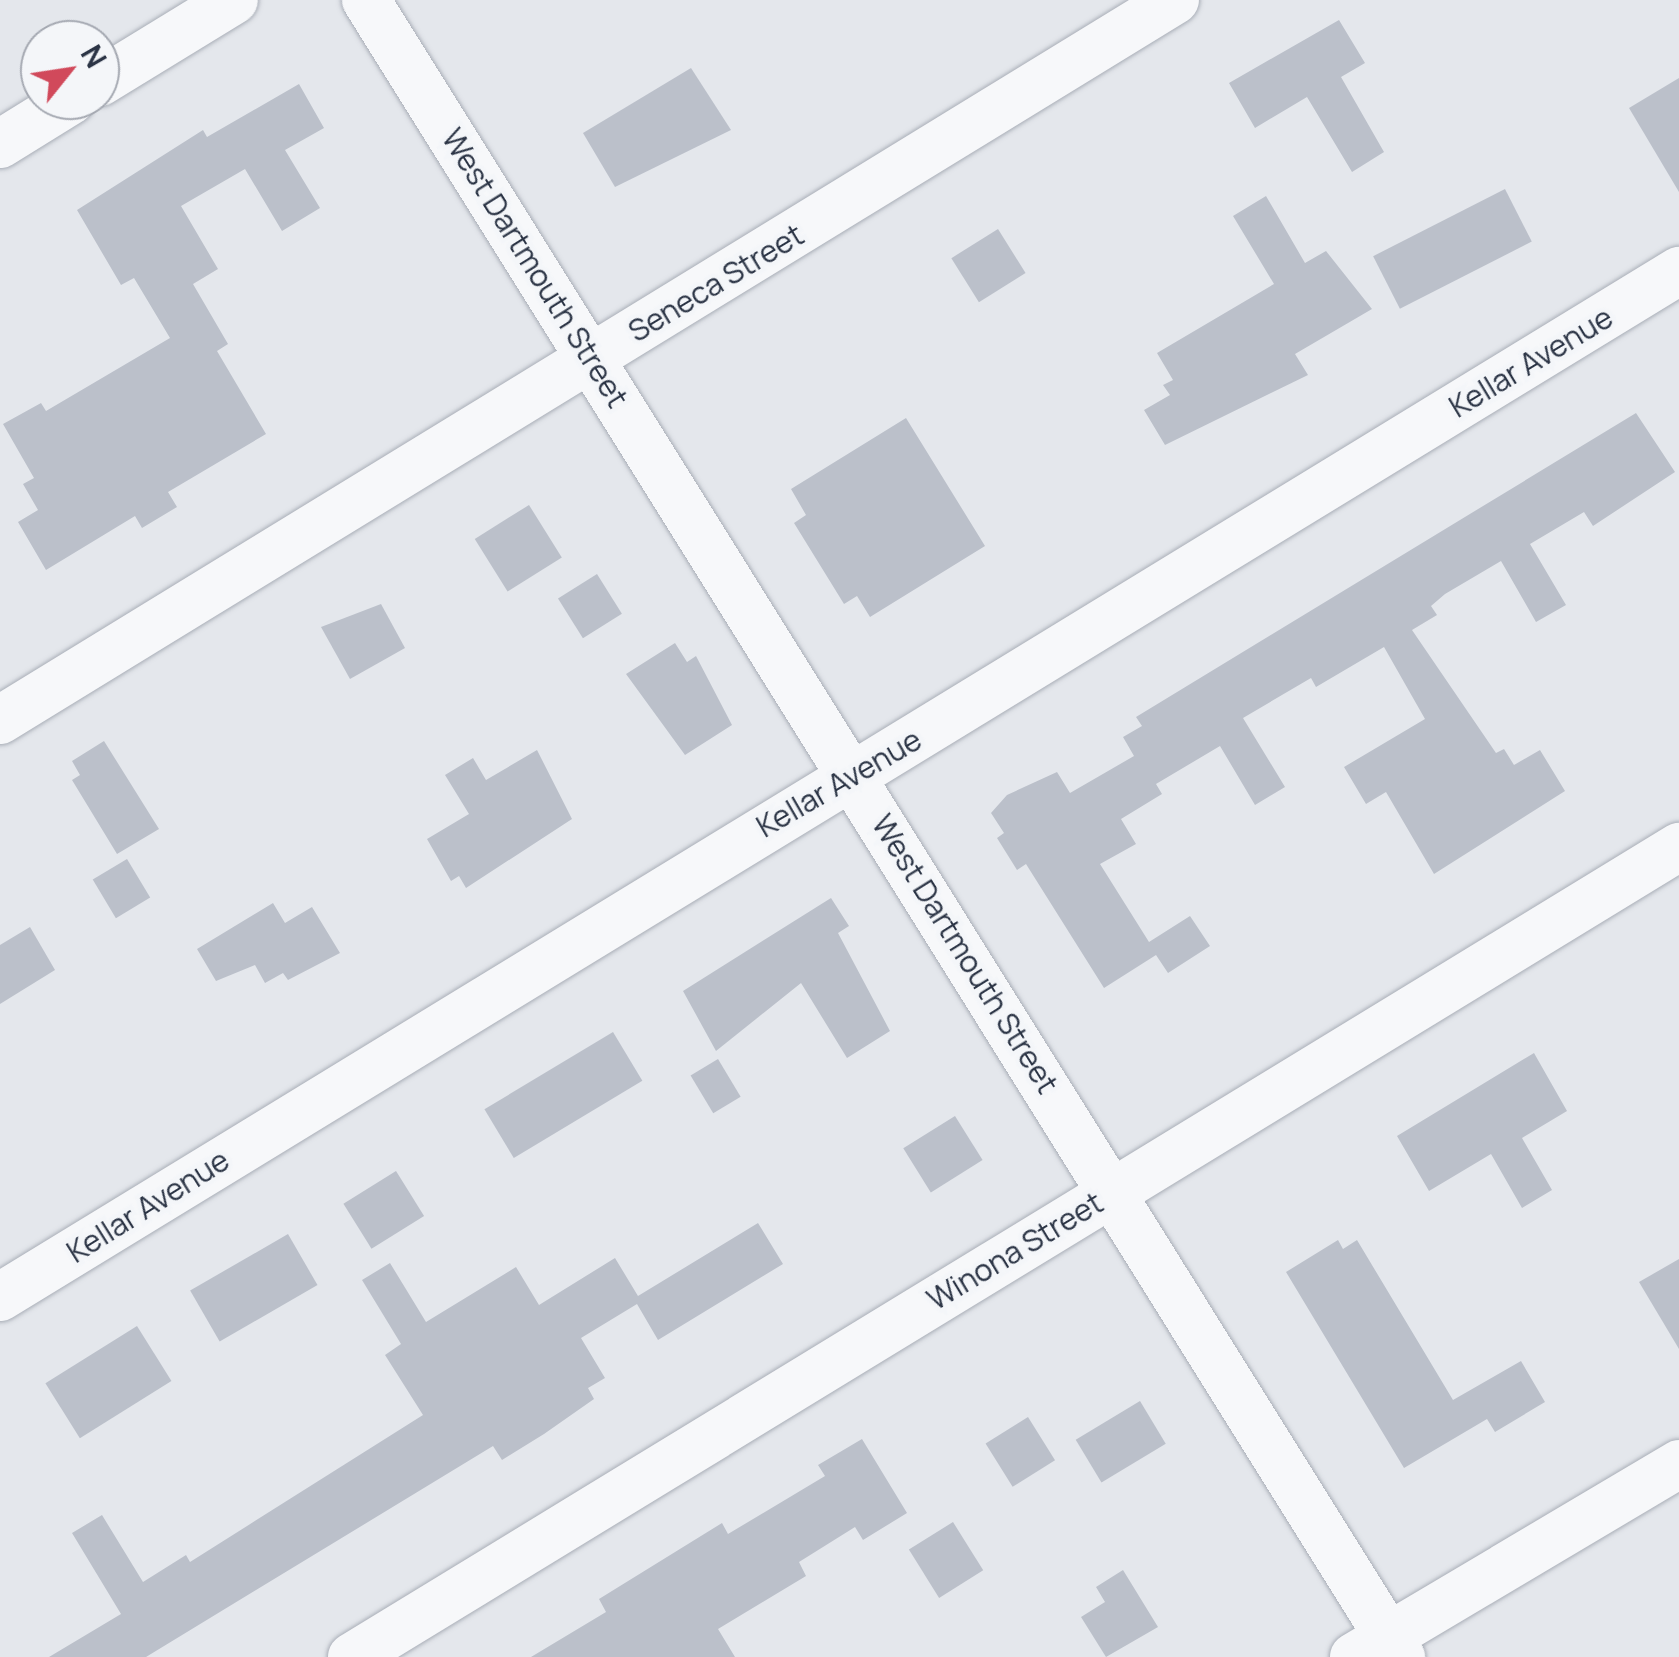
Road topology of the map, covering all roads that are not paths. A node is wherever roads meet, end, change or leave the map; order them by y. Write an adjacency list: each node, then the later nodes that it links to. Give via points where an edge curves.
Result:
1 (234, 0): 4 (street)
2 (366, 0): 8 (street, West Dartmouth Street)
3 (1175, 0): 8 (street, Seneca Street)
4 (120, 70)
5 (39, 120): 6 (street)
6 (0, 144)
7 (1679, 271): 10 (street, Kellar Avenue)
8 (591, 358): 9 (street, Seneca Street); 10 (street, West Dartmouth Street)
9 (0, 720)
10 (852, 774): 12 (street, West Dartmouth Street); 13 (street, Kellar Avenue)
11 (1679, 846): 12 (street, Winona Street)
12 (1114, 1190): 15 (street, West Dartmouth Street); 16 (street, Winona Street)
13 (0, 1297)
14 (1679, 1464): 15 (street)
15 (1381, 1650)
16 (352, 1657)

